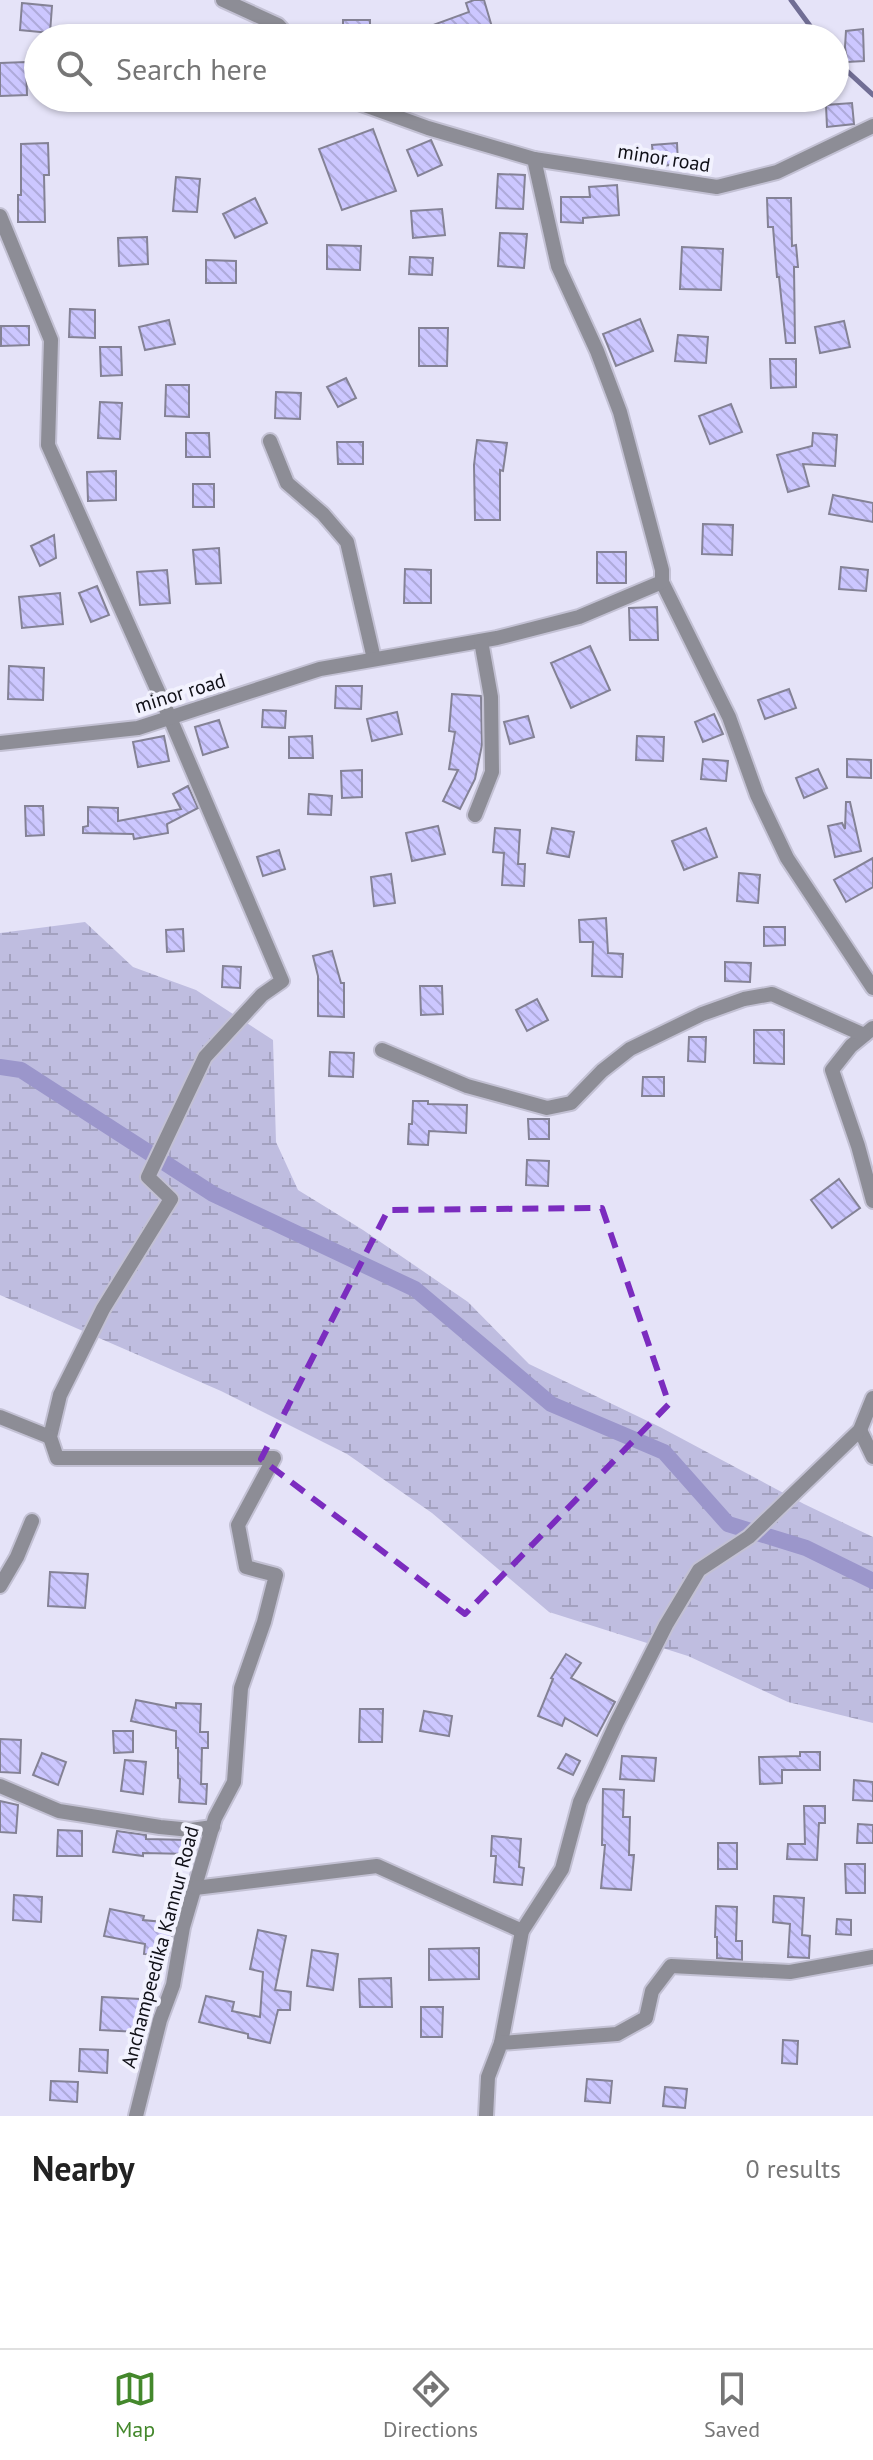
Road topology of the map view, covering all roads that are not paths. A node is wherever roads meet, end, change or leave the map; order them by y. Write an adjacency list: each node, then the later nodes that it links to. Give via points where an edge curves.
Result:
1 (223, 0): 2 (street)
2 (276, 24)
3 (384, 112): 5 (street, minor road)
4 (873, 126): 5 (street, minor road, via 777,172 717,187)
5 (534, 159): 8 (street, via 558,266 620,412)
6 (0, 216): 11 (street, via 51,340 48,445)
7 (270, 441): 10 (street, via 287,483 347,542)
8 (662, 582): 9 (street, minor road, via 579,617); 14 (street, via 729,717 787,858)
9 (481, 641): 10 (street, minor road); 13 (street, via 491,697 492,772)
10 (374, 659): 11 (street, minor road, via 320,669)
11 (170, 718): 12 (street, minor road, via 138,728); 21 (street, via 282,981 262,995 205,1057 148,1177 171,1199 74,1366)
12 (0, 743)
13 (475, 815)
14 (873, 988)
15 (869, 1031): 16 (street, via 772,994 744,999 630,1049 571,1103 547,1108 467,1086); 17 (street, via 832,1070)
16 (382, 1050)
17 (872, 1196)
18 (873, 1398): 20 (street)
19 (0, 1417): 21 (street)
20 (860, 1430): 22 (street); 28 (street, via 753,1532 699,1570 666,1625 580,1802 562,1869)
21 (50, 1437): 26 (street, Anchampeedika Kannur Road, via 57,1458 274,1458 238,1525 246,1567 276,1575 241,1688 234,1782)
22 (873, 1457)
23 (32, 1521): 24 (street)
24 (0, 1586)
25 (0, 1786): 26 (street, via 59,1811 160,1827)
26 (213, 1827): 27 (street, Anchampeedika Kannur Road)
27 (195, 1888): 28 (street, via 377,1866); 31 (street, Anchampeedika Kannur Road)
28 (522, 1931): 30 (street)
29 (873, 1957): 30 (street, via 790,1972 671,1966 652,1991 646,2018 617,2034)
30 (501, 2043): 32 (street, via 488,2077)
31 (136, 2116)
32 (486, 2116)

